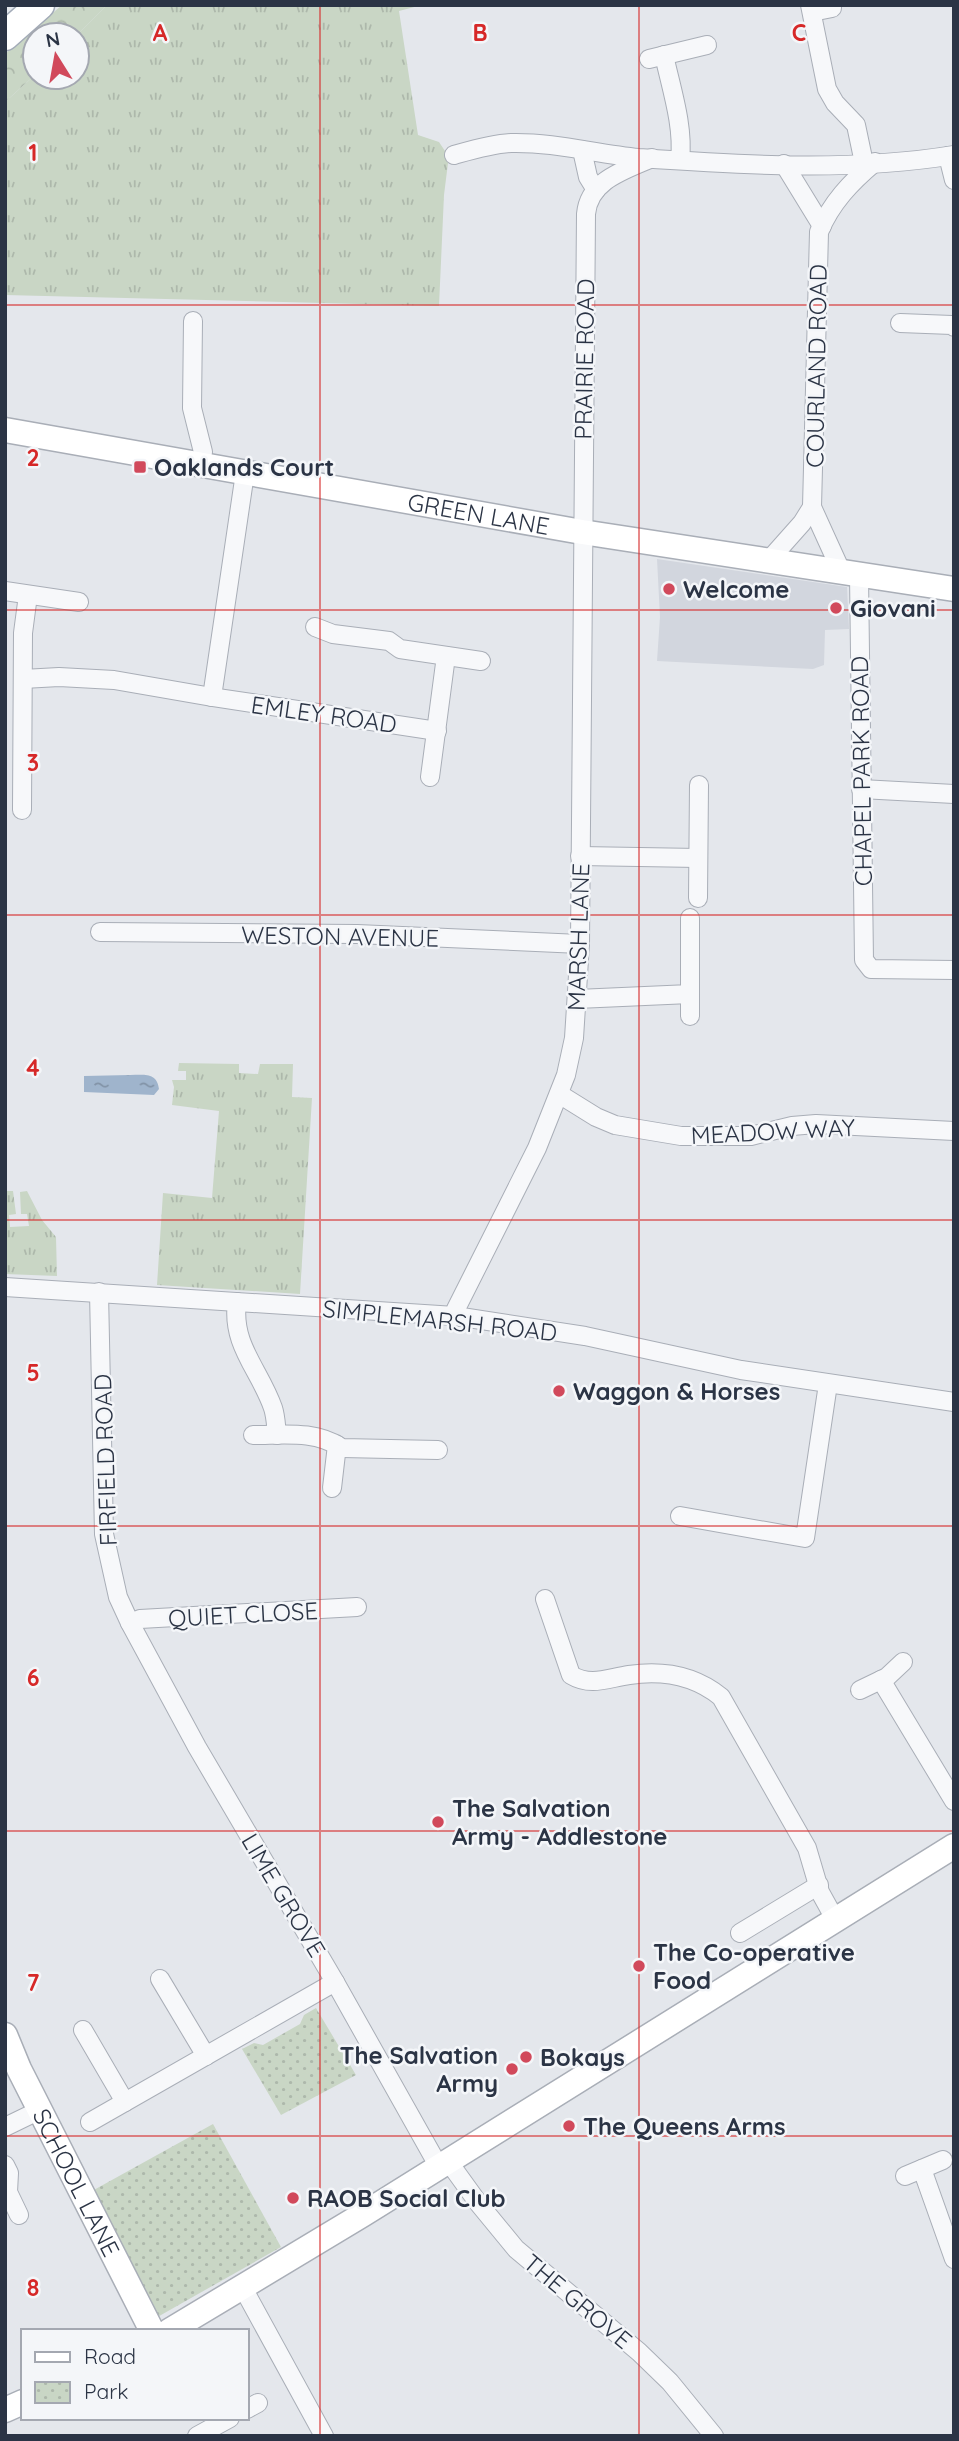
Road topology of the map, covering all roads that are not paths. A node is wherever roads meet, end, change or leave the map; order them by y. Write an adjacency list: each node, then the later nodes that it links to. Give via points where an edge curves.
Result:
1 (40, 5): 4 (main road)
2 (832, 8): 3 (street)
3 (811, 9): 11 (street, via 827,89 856,125)
4 (5, 36)
5 (707, 45): 10 (street, via 657,57 679,127)
6 (582, 150): 7 (street, via 510,143); 9 (street); 14 (street, via 587,177)
7 (454, 155)
8 (951, 155): 11 (street); 13 (street)
9 (652, 158): 10 (street); 14 (street, via 611,176)
10 (680, 160): 12 (street)
11 (869, 163): 12 (street); 15 (street, COURLAND ROAD, via 837,200)
12 (784, 164): 15 (street)
13 (954, 180)
14 (596, 190): 23 (street, PRAIRIE ROAD, via 587,202 586,214)
15 (822, 226): 22 (street, COURLAND ROAD)
16 (953, 320): 18 (street)
17 (193, 321): 20 (street, via 192,408 203,452)
18 (900, 323)
19 (5, 430): 20 (street, GREEN LANE)
20 (200, 464): 21 (street, GREEN LANE)
21 (245, 473): 23 (street, GREEN LANE); 34 (street)
22 (812, 506): 24 (street); 25 (street, COURLAND ROAD)
23 (582, 532): 24 (street, GREEN LANE); 41 (street, MARSH LANE)
24 (770, 559): 25 (street, GREEN LANE)
25 (851, 574): 26 (street, GREEN LANE); 38 (street, CHAPEL PARK ROAD)
26 (954, 589)
27 (5, 591): 28 (street)
28 (27, 595): 29 (street); 33 (street)
29 (79, 602)
30 (315, 627): 31 (street)
31 (446, 656): 32 (street); 35 (street)
32 (481, 661)
33 (23, 679): 34 (street, EMLEY ROAD, via 114,680); 40 (street)
34 (212, 698): 35 (street, EMLEY ROAD)
35 (437, 731): 36 (street)
36 (430, 777)
37 (699, 785): 42 (street)
38 (861, 789): 39 (street); 47 (street, CHAPEL PARK ROAD, via 867,966)
39 (954, 794)
40 (22, 810)
41 (580, 856): 42 (street); 46 (street, MARSH LANE)
42 (698, 858): 43 (street)
43 (698, 898)
44 (690, 918): 48 (street)
45 (100, 932): 46 (street, WESTON AVENUE, via 357,934)
46 (580, 944): 49 (street, MARSH LANE)
47 (954, 970)
48 (690, 994): 49 (street); 50 (street)
49 (577, 999): 51 (street, MARSH LANE, via 570,1057)
50 (691, 1016)
51 (559, 1094): 52 (street, MEADOW WAY, via 615,1125 681,1136 751,1136 817,1124); 56 (street, MARSH LANE)
52 (954, 1131)
53 (5, 1287): 54 (street, SIMPLEMARSH ROAD)
54 (99, 1292): 55 (street, SIMPLEMARSH ROAD); 67 (street, FIRFIELD ROAD, via 104,1534 118,1597)
55 (237, 1302): 56 (street, SIMPLEMARSH ROAD); 59 (street, via 237,1332 273,1409)
56 (455, 1317): 57 (street, SIMPLEMARSH ROAD, via 573,1334)
57 (828, 1384): 58 (street, SIMPLEMARSH ROAD); 64 (street, via 805,1538)
58 (954, 1402)
59 (277, 1435): 60 (street); 61 (street, via 306,1435 330,1439)
60 (253, 1436)
61 (337, 1445): 62 (street); 63 (street)
62 (438, 1450)
63 (332, 1488)
64 (680, 1516)
65 (544, 1599): 73 (street, via 571,1675 580,1681 629,1675 682,1676 705,1684 721,1697 807,1848)
66 (356, 1606): 67 (street, QUIET CLOSE)
67 (130, 1623): 77 (street, LIME GROVE)
68 (903, 1662): 69 (street)
69 (881, 1680): 70 (street); 71 (street)
70 (860, 1690)
71 (954, 1801)
72 (954, 1846): 74 (street)
73 (819, 1885): 74 (street); 75 (street)
74 (836, 1921): 86 (street)
75 (740, 1933)
76 (160, 1979): 80 (street)
77 (335, 1982): 80 (street); 86 (street, LIME GROVE)
78 (83, 2030): 81 (street)
79 (5, 2035): 82 (street, SCHOOL LANE)
80 (206, 2056): 81 (street)
81 (125, 2102): 83 (street)
82 (40, 2110): 84 (street); 91 (street, SCHOOL LANE)
83 (90, 2122)
84 (5, 2127)
85 (943, 2160): 89 (street, via 913,2173)
86 (444, 2164): 90 (street); 98 (street, THE GROVE, via 516,2249 639,2352)
87 (5, 2165): 88 (street, via 8,2192)
88 (19, 2215)
89 (954, 2259)
90 (243, 2288): 92 (street); 97 (street)
91 (151, 2329)
92 (172, 2329)
93 (21, 2403): 94 (street)
94 (5, 2410)
95 (230, 2425): 96 (street)
96 (197, 2436)
97 (324, 2436)
98 (714, 2436)

